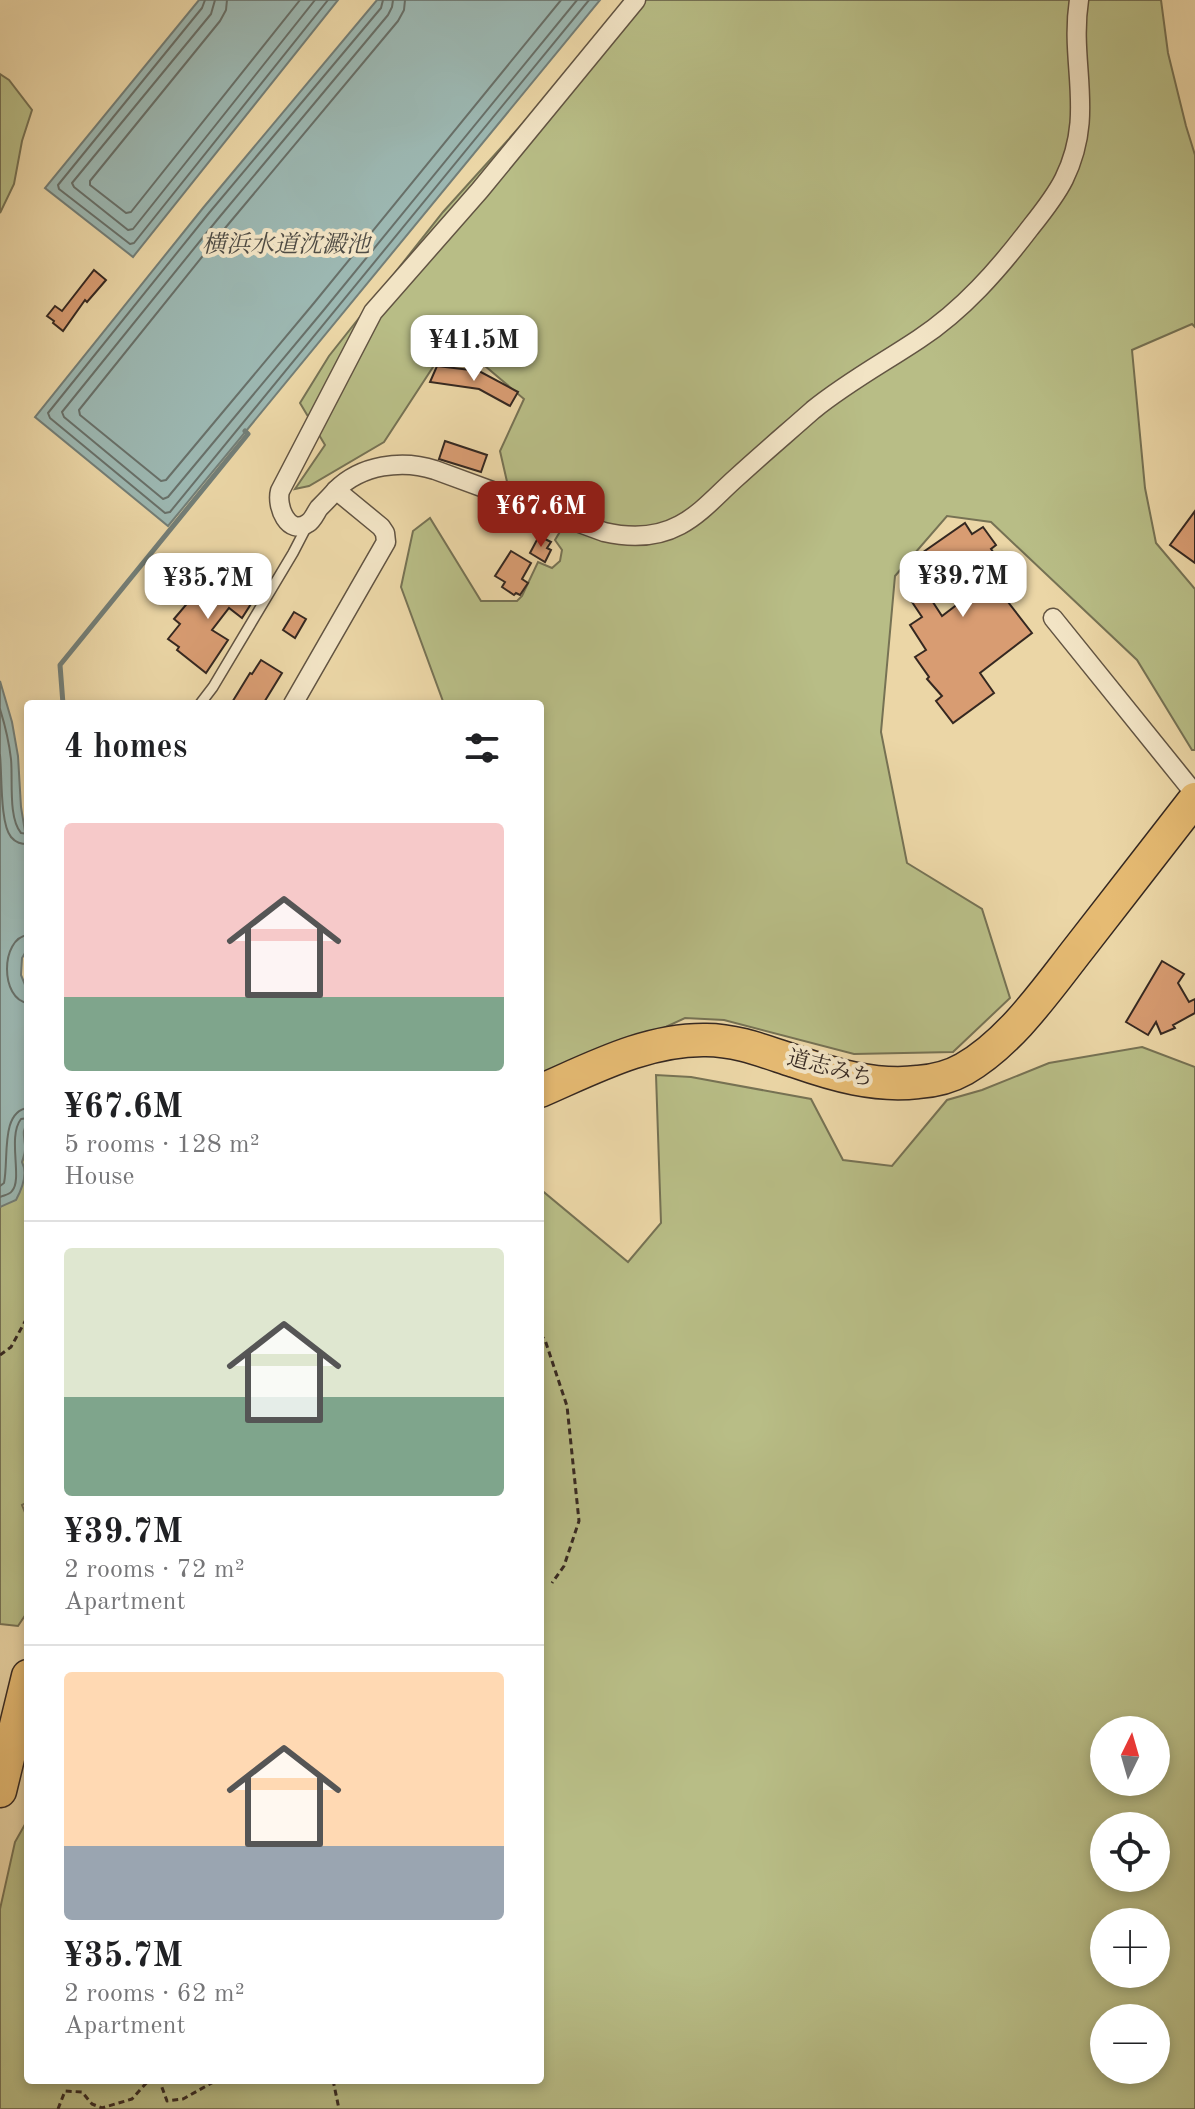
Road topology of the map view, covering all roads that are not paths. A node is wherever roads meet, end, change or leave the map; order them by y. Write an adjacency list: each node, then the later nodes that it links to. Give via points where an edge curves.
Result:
1 (636, 0): 4 (street, via 373,312 280,491 283,517 290,524)
2 (1079, 0): 3 (street, via 1081,122 1072,161 1038,218 985,283 954,311 835,393 679,525 651,535 622,537 415,465 364,472)
3 (336, 490): 4 (street); 7 (street, via 381,527 386,542)
4 (308, 523): 6 (lane)
5 (1053, 618): 8 (street)
6 (203, 700)
7 (295, 700)
8 (1195, 797): 9 (highway, 道志みち, via 1046,990 1006,1036 962,1071 934,1081 879,1084 733,1043 689,1040 625,1055)
9 (544, 1089)
10 (24, 1692): 11 (highway)
11 (0, 1791)

